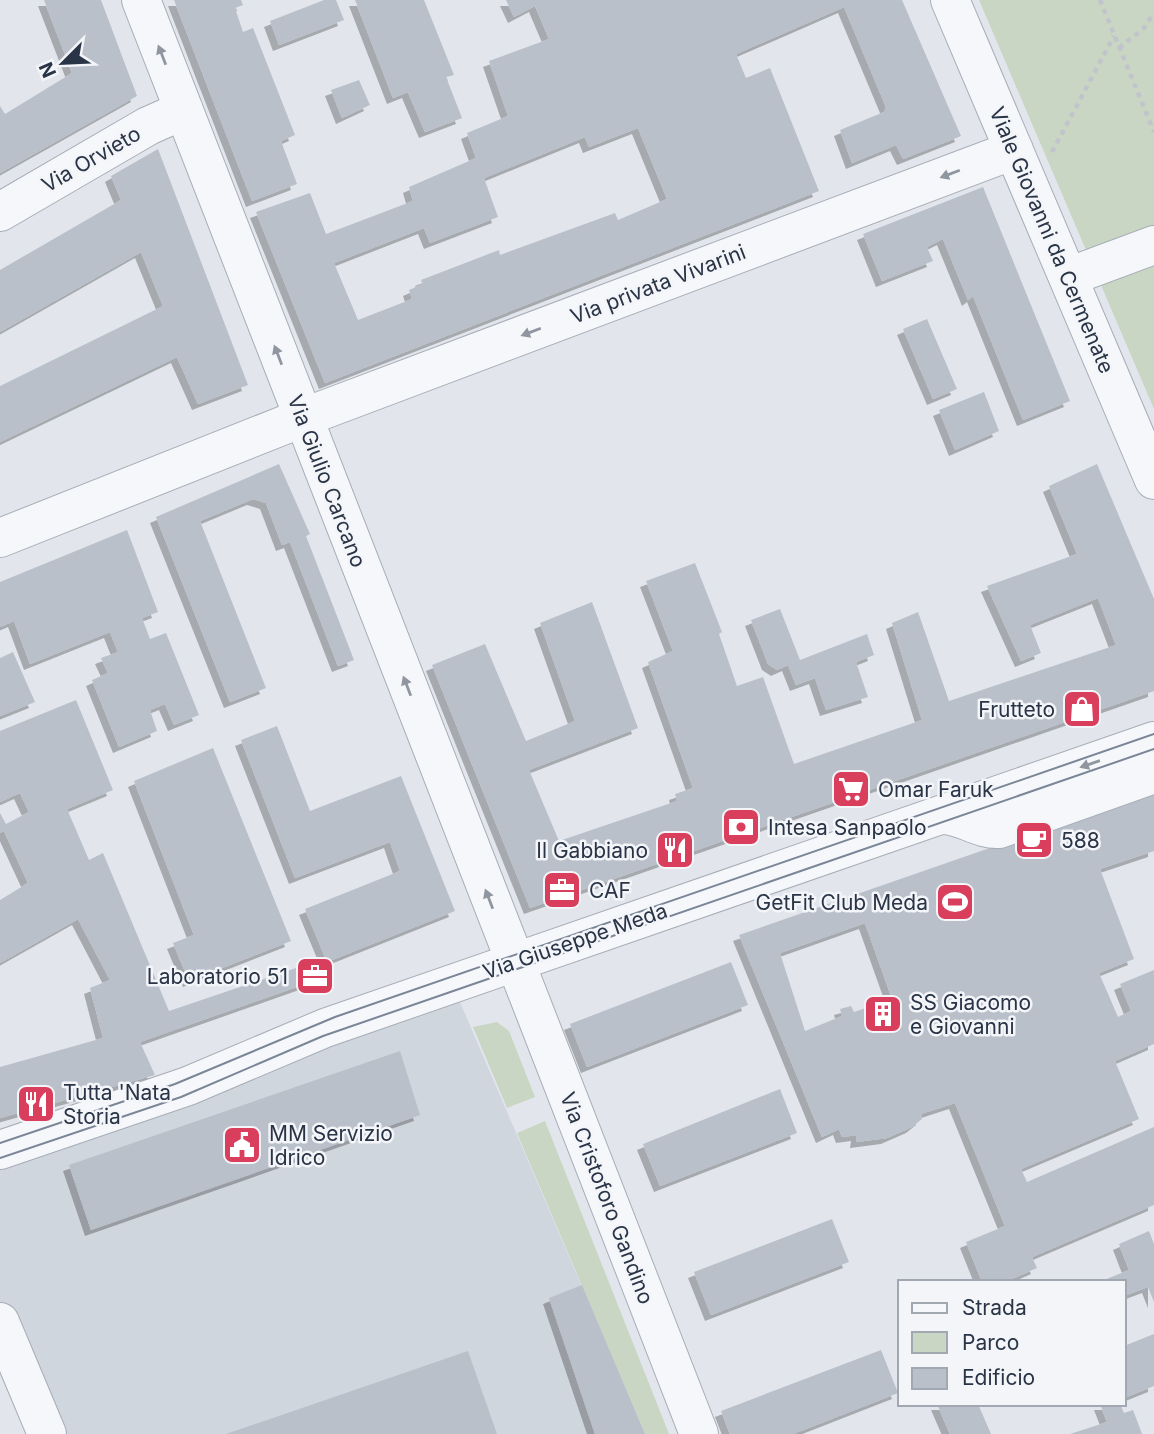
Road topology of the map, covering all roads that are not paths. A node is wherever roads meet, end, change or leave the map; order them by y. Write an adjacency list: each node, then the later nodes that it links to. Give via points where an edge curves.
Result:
1 (141, 0): 3 (street, Via Giulio Carcano, one-way to 1)
2 (950, 0): 4 (street, Viale Giovanni da Cermenate)
3 (184, 110): 5 (street, Via Orvieto); 8 (street, Via Giulio Carcano, one-way to 3)
4 (1014, 150): 7 (street, Viale Giovanni da Cermenate); 8 (street, Via privata Vivarini, one-way to 8)
5 (0, 212)
6 (1154, 245): 7 (street)
7 (1068, 277): 9 (street, Viale Giovanni da Cermenate)
8 (302, 418): 10 (street, Via privata Vivarini); 14 (street, Via Giulio Carcano, one-way to 8)
9 (1154, 480)
10 (0, 538)
11 (1154, 741): 13 (street, Via Giuseppe Meda, one-way to 13)
12 (1154, 774): 13 (street, via 999,829)
13 (942, 815): 14 (street, Via Giuseppe Meda)
14 (514, 962): 15 (street, Via Giuseppe Meda, via 325,1028 177,1091); 18 (street, Via Cristoforo Gandino)
15 (0, 1150)
16 (0, 1322): 17 (street)
17 (47, 1434)
18 (699, 1434)

